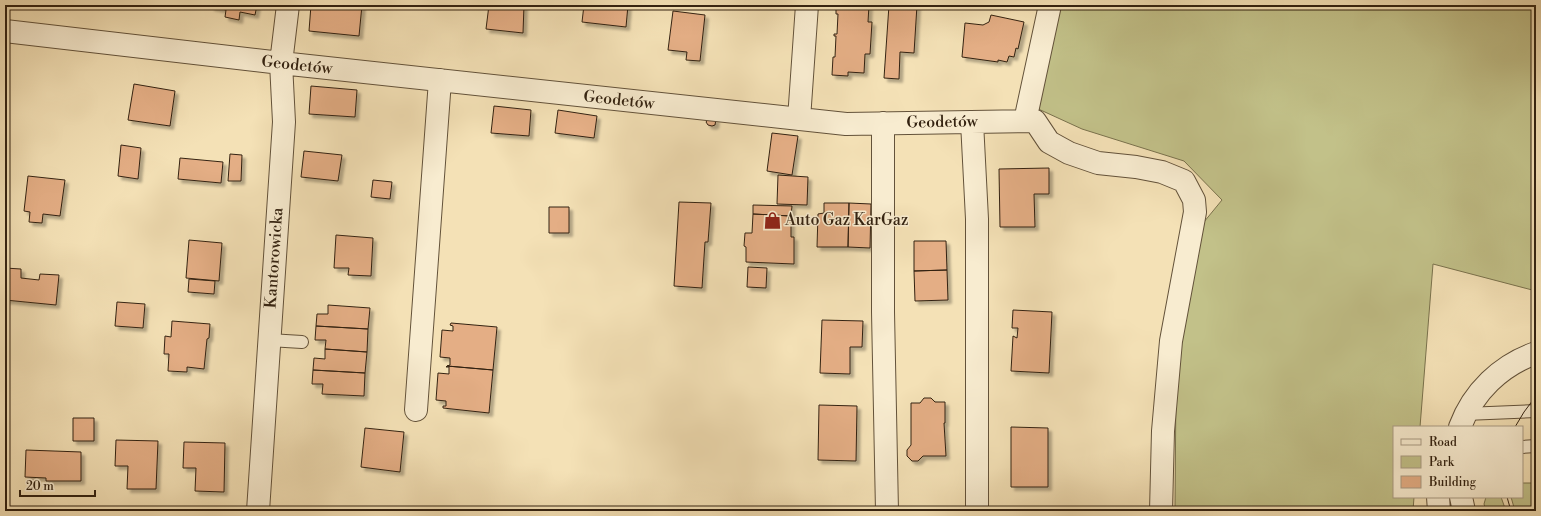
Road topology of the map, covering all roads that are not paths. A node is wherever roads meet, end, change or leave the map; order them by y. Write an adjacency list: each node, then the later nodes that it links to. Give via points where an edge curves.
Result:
1 (288, 5): 5 (street, Kantorowicka)
2 (807, 5): 7 (street)
3 (1050, 5): 8 (street)
4 (5, 31): 5 (street, Geodetów)
5 (281, 63): 6 (street, Geodetów); 11 (street, Kantorowicka, via 284,122)
6 (440, 80): 7 (street, Geodetów); 14 (street)
7 (799, 119): 10 (street, Geodetów, via 846,124)
8 (1025, 121): 9 (street, Geodetów); 24 (street, Geodetów, via 1035,121 1049,142 1069,153 1098,163 1162,172 1184,181 1194,200 1195,212 1171,341)
9 (972, 122): 10 (street, Geodetów); 23 (street, via 978,219)
10 (882, 123): 22 (street)
11 (269, 340): 12 (lane); 21 (street, Kantorowicka)
12 (302, 342)
13 (1536, 353): 16 (street, via 1518,360 1480,390)
14 (416, 410)
15 (1536, 411): 16 (lane)
16 (1462, 420)
17 (1536, 446): 18 (lane)
18 (1523, 448)
19 (1438, 498): 25 (street)
20 (1461, 498): 26 (street)
21 (258, 511)
22 (887, 511)
23 (977, 511)
24 (1161, 511)
25 (1439, 511)
26 (1464, 511)

